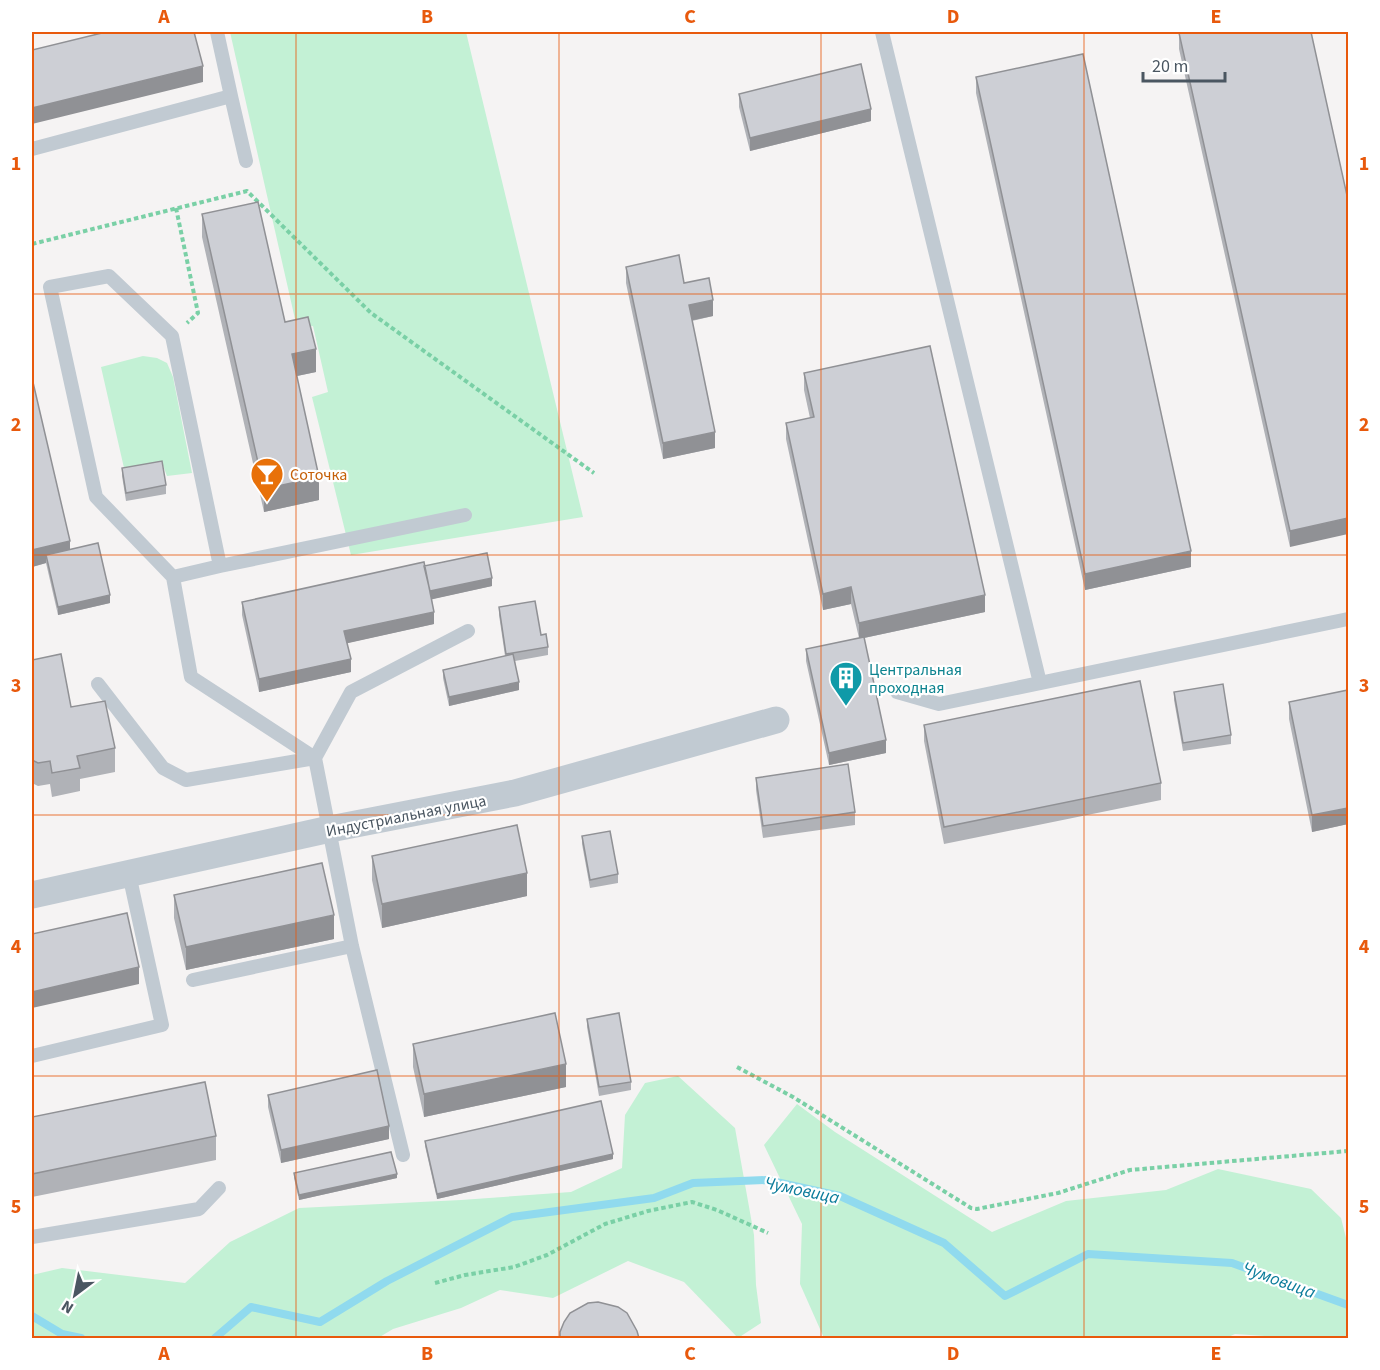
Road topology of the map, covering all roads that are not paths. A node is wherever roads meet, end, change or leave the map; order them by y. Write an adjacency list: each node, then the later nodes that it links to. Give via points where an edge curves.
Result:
1 (217, 32): 3 (lane)
2 (882, 32): 11 (lane)
3 (231, 96): 4 (lane); 5 (lane)
4 (32, 149)
5 (246, 161)
6 (465, 515): 7 (lane)
7 (220, 566): 8 (lane); 8 (lane, via 172,336 109,276 50,287 96,497)
8 (173, 577): 15 (lane, via 191,677)
9 (1348, 620): 11 (lane)
10 (468, 631): 15 (lane, via 351,692)
11 (1040, 683): 13 (lane, via 939,704)
12 (98, 684): 15 (lane, via 163,768 186,780)
13 (897, 692)
14 (776, 720): 16 (street, Индустриальная улица, via 515,793)
15 (315, 758): 16 (lane)
16 (330, 829): 17 (street, Индустриальная улица); 19 (lane)
17 (129, 874): 18 (street, Индустриальная улица); 21 (lane, via 162,1025)
18 (32, 895)
19 (352, 946): 20 (lane); 22 (lane)
20 (193, 980)
21 (32, 1056)
22 (403, 1155)
23 (219, 1188): 24 (lane, via 199,1209)
24 (32, 1238)

